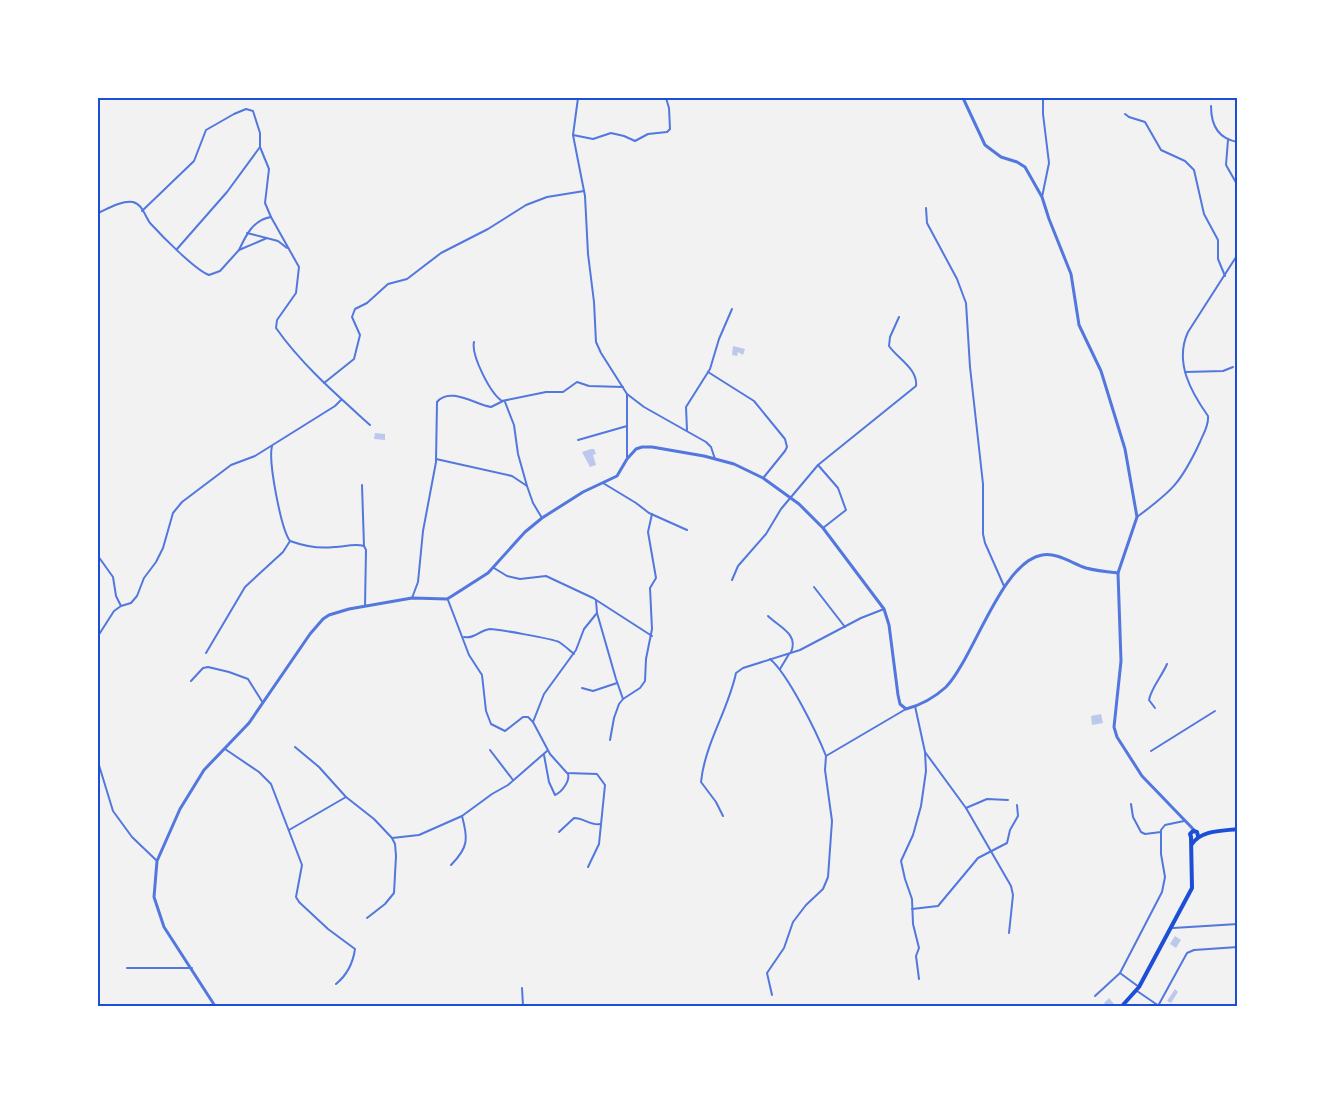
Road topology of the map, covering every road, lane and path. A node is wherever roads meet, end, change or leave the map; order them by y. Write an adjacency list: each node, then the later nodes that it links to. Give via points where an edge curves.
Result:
1 (578, 98): 7 (street)
2 (666, 98): 7 (street, via 670,124 667,132 648,134 635,141 611,133 593,139)
3 (963, 98): 13 (street, via 985,145 1025,167)
4 (1042, 98): 13 (street, via 1049,163)
5 (1211, 106): 8 (street, via 1212,120 1220,135)
6 (1125, 114): 24 (street, via 1145,122 1161,150 1185,161 1194,170 1204,213 1218,240 1218,259)
7 (573, 135): 12 (street)
8 (1228, 140): 9 (street); 11 (street, via 1226,165)
9 (1238, 142)
10 (260, 147): 15 (street, via 253,111 246,109 234,114 206,130 194,161); 17 (street, via 269,169 265,199); 20 (street)
11 (1238, 186)
12 (584, 191): 31 (street, via 526,205 441,253 407,279 388,284 355,309 352,317 360,339 354,358); 32 (street, via 596,342)
13 (1042, 197): 51 (street, via 1071,274 1082,335 1101,371 1117,417)
14 (926, 208): 62 (street, via 927,224 966,303 983,484 983,534)
15 (142, 211): 16 (street, via 139,205 128,202); 20 (street)
16 (98, 213)
17 (271, 218): 18 (street, via 260,220); 22 (street)
18 (247, 233): 19 (street); 21 (street)
19 (267, 238): 21 (street); 22 (street)
20 (177, 249): 21 (street, via 209,275 220,272)
21 (239, 250)
22 (290, 250): 31 (street, via 299,267 298,287 276,328)
23 (1238, 254): 24 (street)
24 (1225, 276): 30 (street, via 1185,338)
25 (732, 309): 29 (street)
26 (900, 317): 44 (street, via 889,346 905,362 916,386)
27 (474, 342): 35 (street, via 473,350 486,382)
28 (1233, 368): 30 (street)
29 (708, 372): 38 (street, via 686,406); 45 (street, via 754,401 785,441 785,451)
30 (1185, 372): 51 (street, via 1193,395 1208,416 1207,428 1173,489)
31 (324, 383): 34 (street)
32 (623, 387): 33 (street); 35 (street, via 577,382 563,392)
33 (627, 394): 37 (street); 38 (street)
34 (341, 400): 36 (street); 40 (street)
35 (504, 401): 41 (street, via 491,407 458,397 441,397 436,407); 48 (street, via 514,425)
36 (370, 425)
37 (627, 426): 39 (street); 42 (street)
38 (687, 430): 43 (street, via 709,444)
39 (578, 440)
40 (272, 446): 55 (street, via 278,502); 66 (street, via 231,465 182,501 137,596)
41 (436, 459): 48 (street, via 512,476); 63 (street, via 418,582)
42 (627, 459): 43 (street, via 642,447); 46 (street, via 617,476)
43 (715, 459): 45 (street)
44 (818, 465): 49 (street); 53 (street, via 838,488 846,510)
45 (763, 478): 49 (street)
46 (603, 483): 50 (street); 52 (street)
47 (362, 485): 56 (street)
48 (527, 486): 52 (street)
49 (791, 498): 53 (street); 60 (street, via 738,566)
50 (652, 514): 54 (street); 73 (street, via 648,532 656,578 650,588)
51 (1137, 517): 59 (street)
52 (542, 518): 58 (street)
53 (823, 528): 68 (street)
54 (687, 530)
55 (290, 542): 56 (street, via 314,547); 75 (street, via 245,587)
56 (364, 546): 67 (street)
57 (98, 556): 66 (street, via 113,577)
58 (494, 568): 64 (street); 65 (street, via 520,579 546,576)
59 (1118, 573): 62 (street, via 1043,554 1020,569); 110 (street, via 1121,641 1114,727 1142,776)
60 (732, 580)
61 (814, 586): 71 (street)
62 (1005, 587): 86 (street, via 955,675 939,692)
63 (412, 598): 64 (street); 67 (street)
64 (447, 599): 74 (street)
65 (596, 601): 69 (street); 73 (street)
66 (121, 606): 72 (street, via 111,614)
67 (364, 606): 85 (street, via 324,619)
68 (884, 609): 71 (street); 88 (street, via 898,695)
69 (597, 613): 77 (street, via 584,629); 82 (street)
70 (768, 616): 76 (street, via 791,636 794,646)
71 (845, 627): 76 (street)
72 (98, 636)
73 (652, 636): 84 (street, via 645,681)
74 (464, 637): 77 (street, via 489,629 513,632 556,640); 90 (street, via 472,661 482,675 491,724 505,731 523,717)
75 (206, 653)
76 (790, 653): 78 (street); 80 (street)
77 (574, 654): 90 (street, via 549,684)
78 (770, 659): 80 (street); 109 (street, via 736,674 703,762 702,786)
79 (1167, 664): 87 (street, via 1150,693 1149,700)
80 (780, 669): 99 (street)
81 (191, 681): 85 (street, via 203,668 229,672 248,679)
82 (617, 683): 83 (street, via 593,691); 84 (street)
83 (582, 688)
84 (623, 699): 91 (street)
85 (263, 703): 93 (street)
86 (915, 706): 88 (street); 97 (street)
87 (1155, 708)
88 (906, 709): 99 (street)
89 (1215, 711): 95 (street)
90 (533, 722): 96 (street)
91 (610, 740)
92 (295, 747): 103 (street, via 320,766)
93 (225, 749): 113 (street, via 271,784); 119 (street, via 204,770 180,808)
94 (490, 750): 102 (street)
95 (1151, 750)
96 (547, 751): 98 (street); 101 (street)
97 (925, 753): 107 (street); 122 (street, via 921,806 901,861)
98 (544, 755): 101 (street, via 555,795 568,781); 102 (street)
99 (826, 756): 135 (street, via 832,821 828,877 823,889 793,922 784,948 767,973)
100 (98, 762): 119 (street, via 113,811)
101 (567, 773): 111 (street, via 597,774 603,780)
102 (513, 780): 108 (street)
103 (346, 797): 113 (street); 117 (street)
104 (1008, 800): 107 (street, via 987,799)
105 (1131, 804): 115 (street, via 1141,832)
106 (1017, 805): 118 (street, via 1008,842)
107 (966, 808): 118 (street)
108 (462, 816): 117 (street, via 419,835); 120 (street, via 467,838)
109 (723, 816)
110 (1184, 820): 115 (street, via 1166,825); 116 (street)
111 (601, 824): 114 (street, via 574,818); 121 (street, via 599,844)
112 (1238, 829): 116 (main road)
113 (289, 830): 132 (street, via 302,865 296,897 355,949 347,971)
114 (559, 832)
115 (1161, 832): 130 (street, via 1164,889)
116 (1195, 835): 125 (main road, via 1191,845 1192,888)
117 (392, 838): 123 (street, via 396,856 394,893)
118 (991, 850): 122 (street, via 974,862 938,906); 126 (street, via 1012,890)
119 (157, 861): 129 (street, via 154,897 158,914)
120 (451, 865)
121 (588, 867)
122 (912, 909): 131 (street, via 919,944)
123 (367, 918)
124 (1238, 924): 125 (street)
125 (1173, 928): 134 (main road)
126 (1009, 933)
127 (1238, 946): 140 (street, via 1187,953)
128 (127, 968): 129 (street)
129 (192, 968): 137 (street)
130 (1120, 973): 134 (street); 136 (street)
131 (919, 979)
132 (336, 984)
133 (522, 988): 138 (street)
134 (1138, 989): 139 (main road); 140 (street)
135 (772, 995)
136 (1095, 996)
137 (215, 1006)
138 (523, 1006)
139 (1122, 1006)
140 (1159, 1006)

